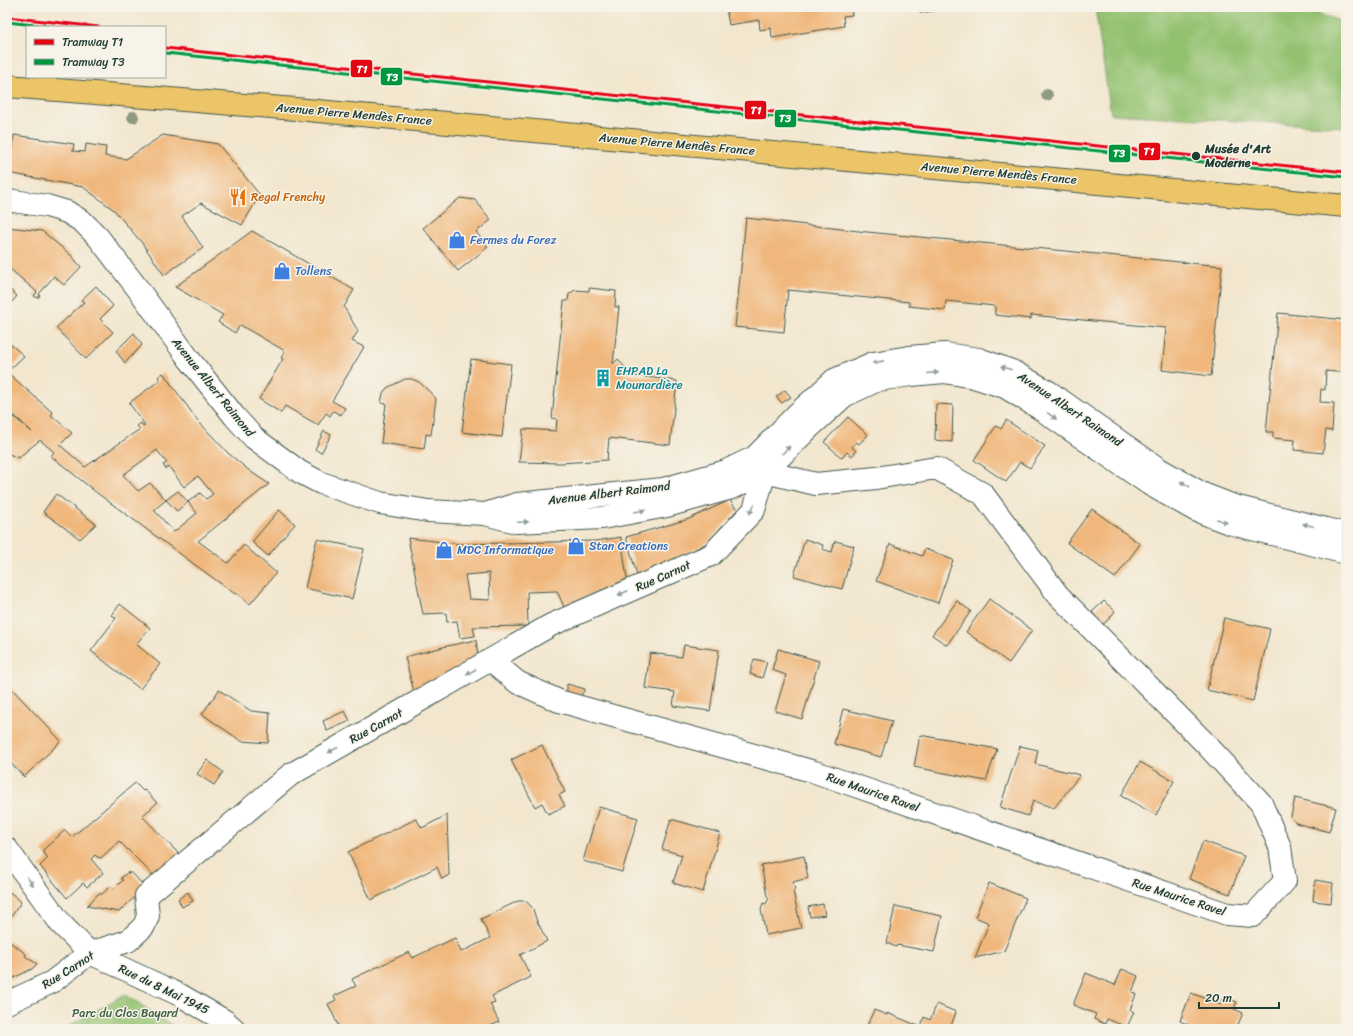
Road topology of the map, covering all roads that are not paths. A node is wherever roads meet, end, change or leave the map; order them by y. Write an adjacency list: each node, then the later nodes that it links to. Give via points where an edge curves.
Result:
1 (7, 86): 3 (main road, Avenue Pierre Mendès France, via 296,109)
2 (7, 200): 5 (street, Avenue Albert Raimond, via 47,206 67,212 83,222 98,237 235,417 254,438 300,472 321,483 380,503 428,511)
3 (1346, 206)
4 (765, 472): 5 (street, Avenue Albert Raimond, one-way to 4, via 516,522 602,518 667,506 732,488); 7 (street, Avenue Albert Raimond, one-way to 7, via 844,396 878,380 944,372 974,377 1005,387 1149,484 1195,510 1229,523); 8 (street, Rue Carnot, one-way to 8, via 754,510 711,554 551,625); 8 (street, Rue Maurice Ravel, via 816,484 936,468 983,494 1058,595 1261,803 1280,847 1285,881 1253,916 1227,914 815,772 559,701 517,682)
5 (485, 514): 6 (street, Avenue Albert Raimond, one-way to 5, via 1234,506 1203,494 1159,469 1049,392 1012,371 979,360 945,354 873,362 834,380 798,412 755,457 726,471 663,489 516,504)
6 (1346, 534)
7 (1346, 553)
8 (491, 660): 10 (street, Rue Carnot, one-way to 10, via 290,774 146,896 148,916 144,926 128,941)
9 (7, 849): 10 (street, Rue du 8 Mai 1945, one-way to 10, via 61,924)
10 (90, 953): 11 (street, Rue Carnot, via 52,982); 12 (street, Rue du 8 Mai 1945, via 180,995)
11 (7, 1003)
12 (234, 1029)

